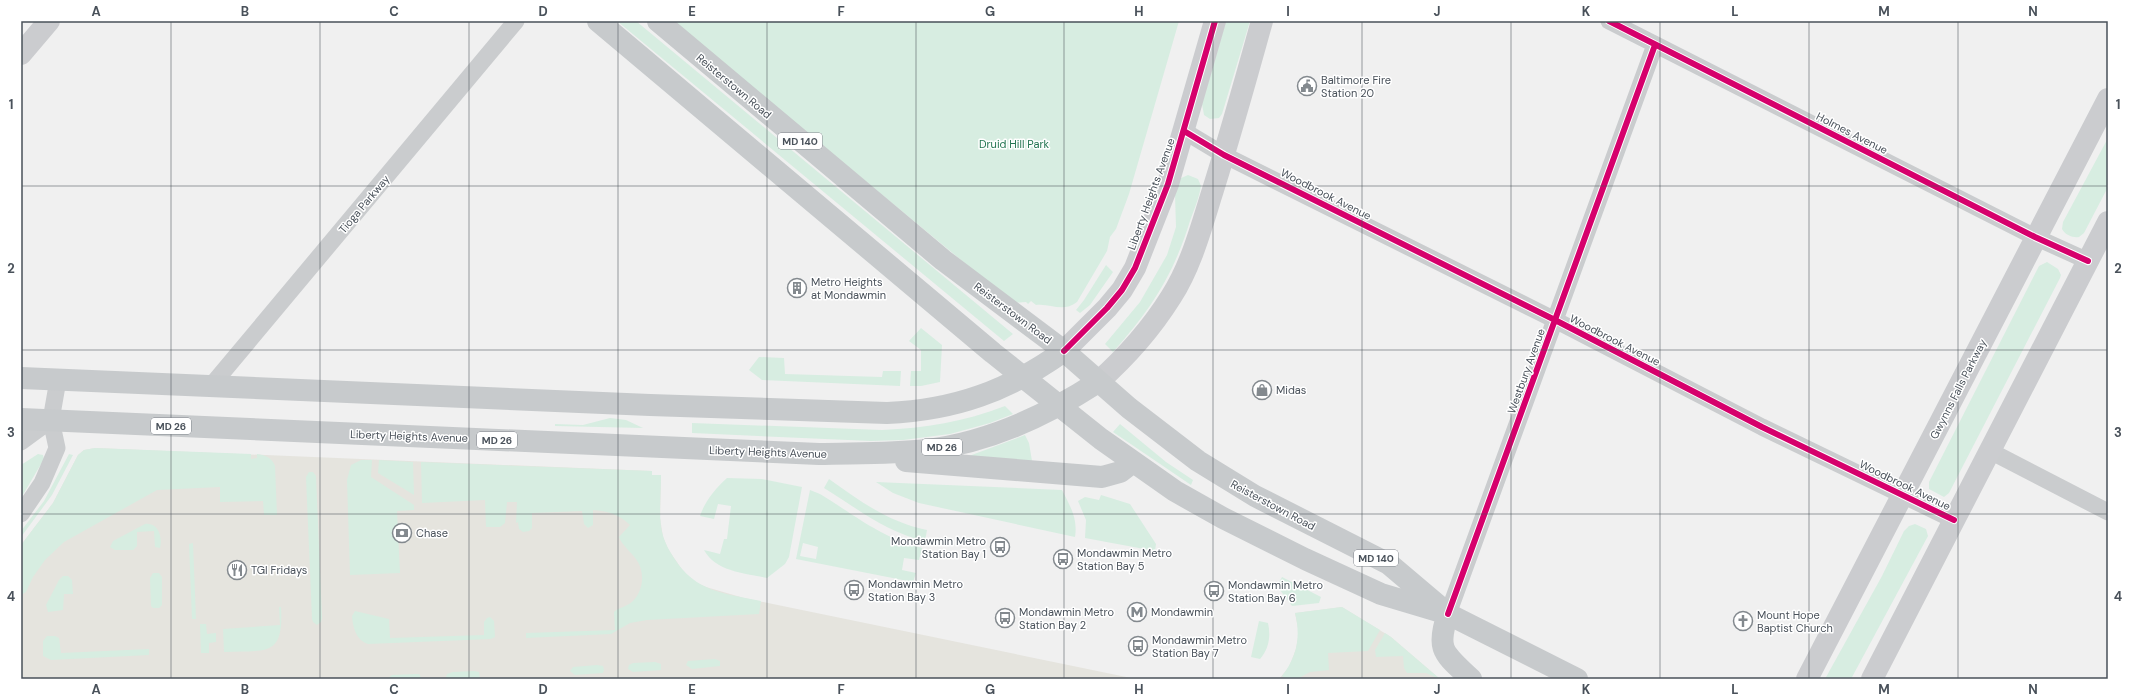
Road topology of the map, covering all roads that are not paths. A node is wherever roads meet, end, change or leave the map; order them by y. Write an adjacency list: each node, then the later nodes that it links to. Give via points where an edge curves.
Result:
1 (49, 21): 9 (main road)
2 (516, 21): 22 (street, Tioga Parkway)
3 (598, 21): 19 (main road)
4 (658, 21): 17 (main road, Reisterstown Road / MD 140, via 943,260)
5 (1215, 21): 11 (main road, Liberty Heights Avenue)
6 (1262, 21): 12 (main road, Liberty Heights Avenue)
7 (1609, 21): 8 (street, Holmes Avenue)
8 (1655, 45): 14 (street, Holmes Avenue); 16 (street, Westbury Avenue)
9 (21, 54)
10 (2108, 99): 14 (main road, Gwynns Falls Parkway)
11 (1184, 131): 12 (street, Woodbrook Avenue); 17 (main road, Liberty Heights Avenue, via 1168,184 1135,268 1107,308)
12 (1224, 155): 16 (street, Woodbrook Avenue); 21 (main road, Liberty Heights Avenue, via 1198,238 1172,296 1138,341)
13 (2108, 222): 15 (main road)
14 (2035, 237): 15 (street, Holmes Avenue); 30 (main road, Gwynns Falls Parkway)
15 (2088, 261): 27 (main road)
16 (1555, 320): 30 (street, Woodbrook Avenue, via 1762,427); 34 (street, Westbury Avenue)
17 (1064, 351): 19 (main road, Liberty Heights Avenue); 21 (main road, Reisterstown Road / MD 140)
18 (21, 378): 20 (main road, Liberty Heights Avenue)
19 (1024, 378): 22 (main road, Liberty Heights Avenue, via 994,391 949,405 919,411 887,413); 23 (main road)
20 (58, 380): 22 (main road, Liberty Heights Avenue); 25 (street)
21 (1098, 382): 23 (main road, Liberty Heights Avenue / MD 26); 34 (main road, Reisterstown Road / MD 140, via 1198,461 1255,496 1389,564)
22 (211, 386)
23 (1058, 406): 28 (main road, Liberty Heights Avenue / MD 26, via 998,432 955,445 898,452); 29 (main road)
24 (21, 419): 25 (main road, Liberty Heights Avenue / MD 26)
25 (51, 420): 26 (street); 28 (main road, Liberty Heights Avenue / MD 26); 32 (street, via 57,448 42,483)
26 (21, 442)
27 (1990, 452): 31 (street); 33 (main road)
28 (819, 454): 29 (main road, via 1102,477 1120,472)
29 (1133, 462): 34 (main road, Reisterstown Road / MD 140, via 1223,518 1382,594)
30 (1904, 495): 33 (street, Woodbrook Avenue); 37 (main road, Gwynns Falls Parkway)
31 (2108, 512)
32 (21, 514)
33 (1954, 520): 38 (main road)
34 (1448, 614): 35 (main road, via 1441,634 1446,655); 36 (main road, Reisterstown Road / MD 140)
35 (1471, 679)
36 (1577, 679)
37 (1807, 679)
38 (1872, 679)

